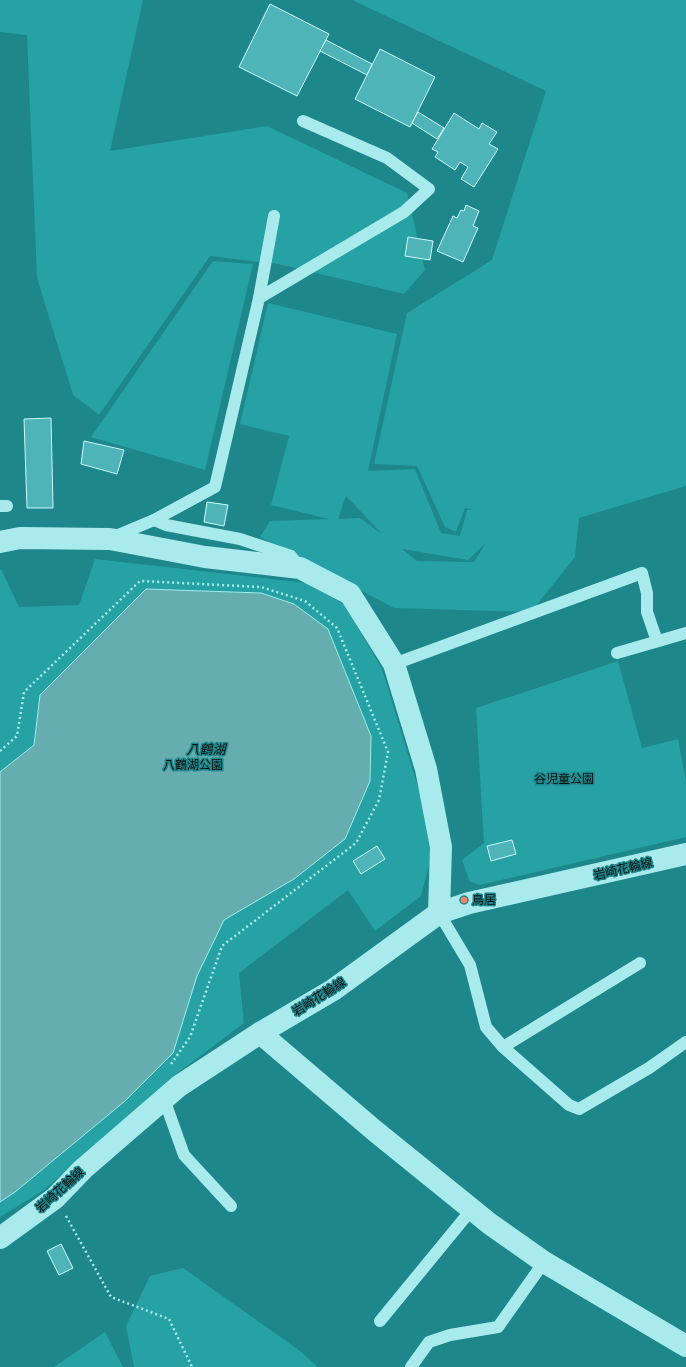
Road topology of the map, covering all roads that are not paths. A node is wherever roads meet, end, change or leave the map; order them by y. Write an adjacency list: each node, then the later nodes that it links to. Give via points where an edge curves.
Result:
1 (303, 121): 3 (lane, via 387,158 429,189 404,212)
2 (274, 216): 3 (lane)
3 (259, 298): 4 (lane, via 215,487)
4 (154, 520): 5 (lane, via 166,525); 6 (lane)
5 (212, 534): 8 (lane); 9 (lane, via 240,539 291,556)
6 (110, 539): 7 (street, via 20,538); 8 (street)
7 (0, 542)
8 (205, 557): 9 (street)
9 (300, 568): 13 (street, via 350,594)
10 (686, 633): 11 (lane)
11 (657, 641): 12 (lane); 13 (lane, via 647,612 647,593 642,573)
12 (617, 653)
13 (394, 664): 15 (street, via 426,769 441,847)
14 (686, 854): 15 (street, 岩崎花輪線, via 469,903)
15 (439, 913): 17 (street, 岩崎花輪線, via 333,990); 19 (lane, via 470,965 486,1027)
16 (640, 963): 19 (lane)
17 (260, 1033): 20 (street, 岩崎花輪線); 22 (street, via 375,1132)
18 (686, 1042): 19 (lane, via 649,1068 579,1109 569,1105)
19 (503, 1047)
20 (164, 1098): 21 (lane, via 184,1154); 23 (street, 岩崎花輪線, via 83,1169 55,1198)
21 (231, 1206)
22 (472, 1209): 24 (street); 25 (lane)
23 (0, 1238)
24 (544, 1262): 26 (street); 27 (lane, via 498,1327 450,1335 429,1342)
25 (380, 1321)
26 (686, 1346)
27 (412, 1367)

